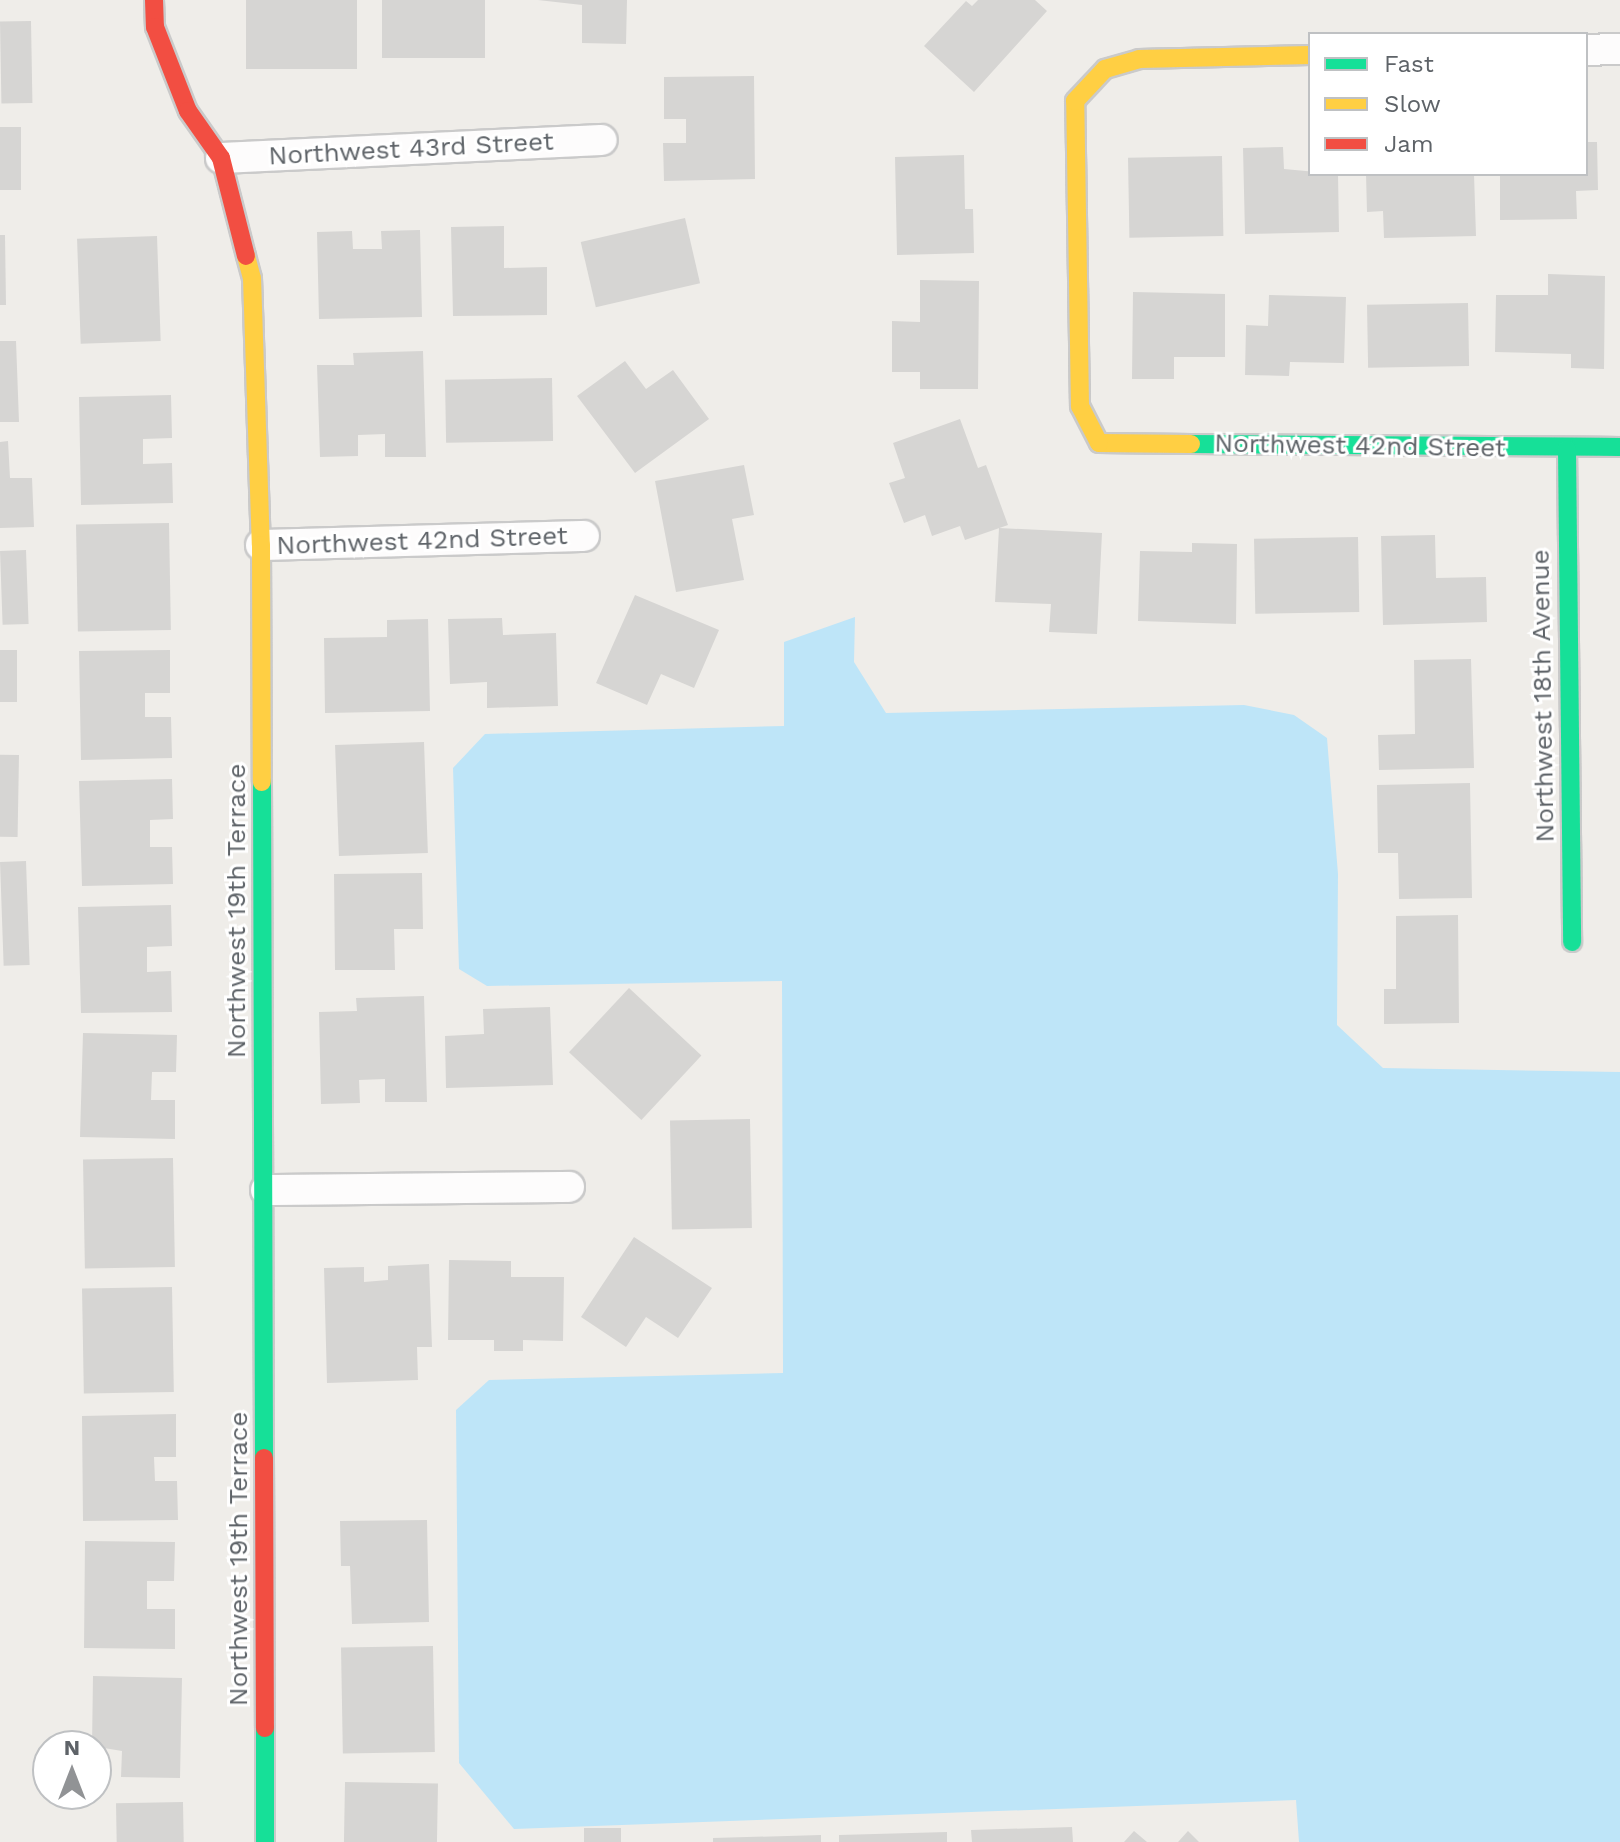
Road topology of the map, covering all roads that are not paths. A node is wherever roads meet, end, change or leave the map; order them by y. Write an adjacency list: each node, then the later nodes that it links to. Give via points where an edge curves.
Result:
1 (154, 0): 6 (street, Northwest 19th Terrace, via 155,27 188,111)
2 (1620, 49): 3 (street)
3 (1588, 50)
4 (1308, 55): 8 (street, Northwest 42nd Street, via 1139,59 1105,69 1075,101 1080,406 1099,443)
5 (602, 140): 6 (street, Northwest 43rd Street)
6 (221, 158): 10 (street, Northwest 19th Terrace, via 252,278)
7 (1620, 447): 8 (street, Northwest 42nd Street)
8 (1567, 449): 11 (street, Northwest 18th Avenue)
9 (584, 536): 10 (street, Northwest 42nd Street)
10 (261, 545): 13 (street, Northwest 19th Terrace)
11 (1572, 942)
12 (569, 1187): 13 (street)
13 (266, 1190): 14 (street, Northwest 19th Terrace)
14 (265, 1842)

